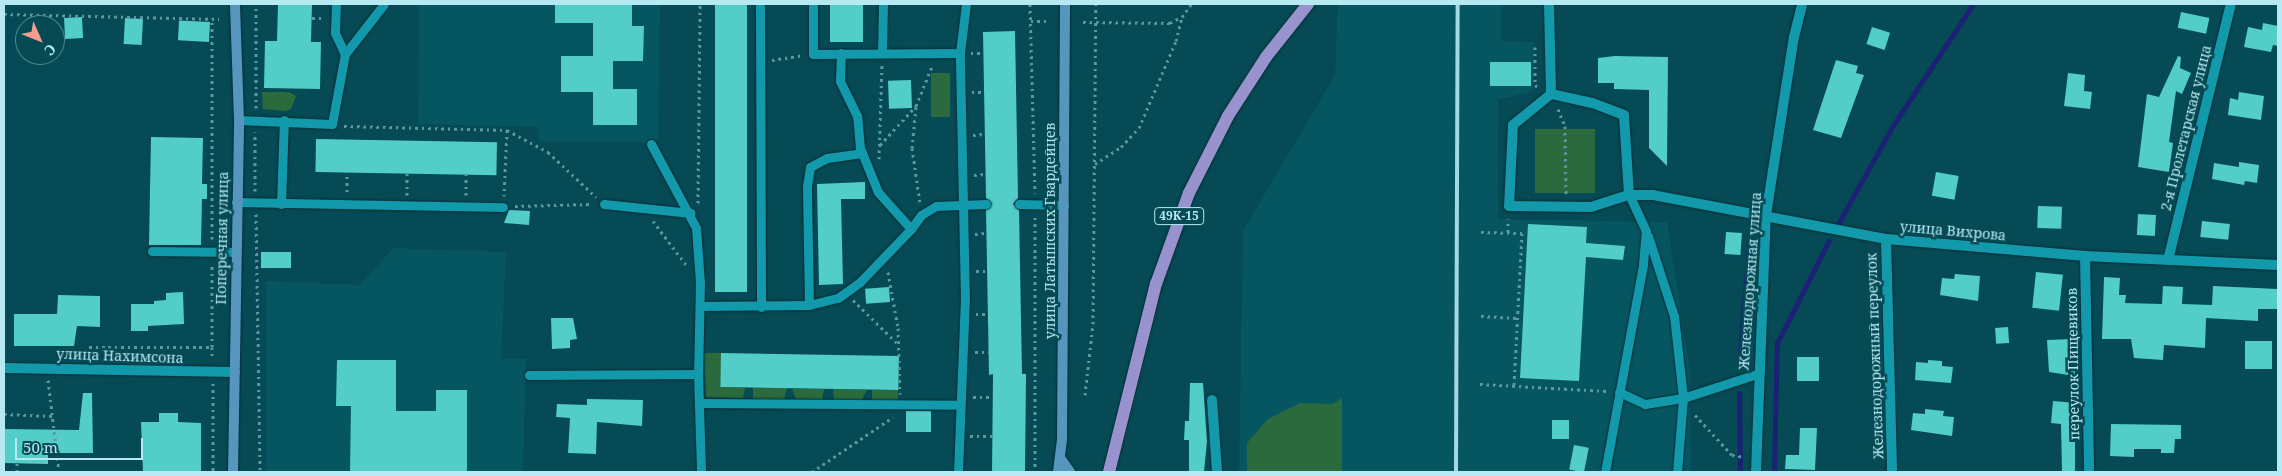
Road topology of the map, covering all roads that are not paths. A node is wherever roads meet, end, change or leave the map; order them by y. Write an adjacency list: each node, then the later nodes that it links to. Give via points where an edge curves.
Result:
1 (235, 4): 18 (main road, Поперечная улица)
2 (336, 4): 16 (lane, via 335,32)
3 (384, 4): 16 (lane)
4 (760, 4): 43 (lane)
5 (812, 4): 14 (lane, via 813,54)
6 (883, 4): 13 (lane)
7 (966, 4): 15 (lane)
8 (1065, 4): 29 (main road, улица Латышских Гвардейцев)
9 (1308, 4): 60 (main road, 49К-15, via 1266,57 1207,154 1169,241)
10 (1548, 4): 17 (street)
11 (1802, 4): 32 (street, Железнодорожная улица)
12 (2231, 4): 39 (street, 2-я Пролетарская улица)
13 (882, 52): 14 (lane); 15 (lane)
14 (841, 53): 21 (lane, via 840,81 857,116)
15 (960, 53): 24 (lane)
16 (345, 54): 19 (lane, via 332,124)
17 (1551, 94): 22 (street, via 1592,102 1624,115); 22 (street, улица Вихрова, via 1513,125 1509,206 1591,207)
18 (239, 120): 19 (lane); 23 (main road, Поперечная улица)
19 (284, 120): 25 (lane)
20 (650, 144): 31 (lane)
21 (862, 153): 33 (lane, via 878,192); 41 (lane, via 827,158 810,168 807,186)
22 (1629, 195): 32 (street, улица Вихрова, via 1653,195); 34 (lane)
23 (236, 202): 25 (lane); 37 (main road, Поперечная улица)
24 (964, 203): 27 (lane); 33 (lane, via 936,206 921,215); 52 (lane, via 965,300)
25 (282, 204): 30 (lane)
26 (604, 204): 31 (lane)
27 (986, 204)
28 (1018, 204): 29 (lane)
29 (1064, 205): 54 (main road, улица Латышских Гвардейцев)
30 (503, 208)
31 (691, 212): 42 (lane, via 696,228)
32 (1766, 214): 35 (street, улица Вихрова, via 1820,229); 47 (street, Железнодорожная улица)
33 (911, 229): 41 (lane, via 846,293)
34 (1646, 231): 49 (lane); 50 (lane, via 1674,316)
35 (1886, 239): 38 (street, улица Вихрова); 65 (street, Железнодорожный переулок)
36 (152, 251): 37 (lane)
37 (234, 252): 45 (main road, Поперечная улица)
38 (2085, 256): 39 (street, улица Вихрова); 66 (street, переулок Пищевиков)
39 (2168, 260): 40 (street, улица Вихрова)
40 (2278, 265)
41 (809, 305): 43 (lane)
42 (700, 306): 43 (lane); 46 (lane)
43 (760, 307)
44 (4, 368): 45 (street, улица Нахимсона)
45 (235, 372): 55 (main road, Поперечная улица)
46 (698, 374): 48 (lane); 53 (lane)
47 (1757, 374): 50 (lane); 64 (street, Железнодорожная улица)
48 (529, 375)
49 (1619, 392): 50 (lane, via 1645,404); 62 (lane)
50 (1682, 398): 63 (lane)
51 (1212, 400): 61 (street)
52 (959, 401): 53 (lane, via 903,406); 57 (lane)
53 (700, 404): 56 (lane)
54 (1061, 459): 58 (main road, улица Латышских Гвардейцев); 59 (main road)
55 (233, 472)
56 (702, 472)
57 (958, 472)
58 (1058, 472)
59 (1070, 472)
60 (1109, 472)
61 (1217, 472)
62 (1605, 472)
63 (1677, 472)
64 (1756, 472)
65 (1892, 472)
66 (2089, 472)

